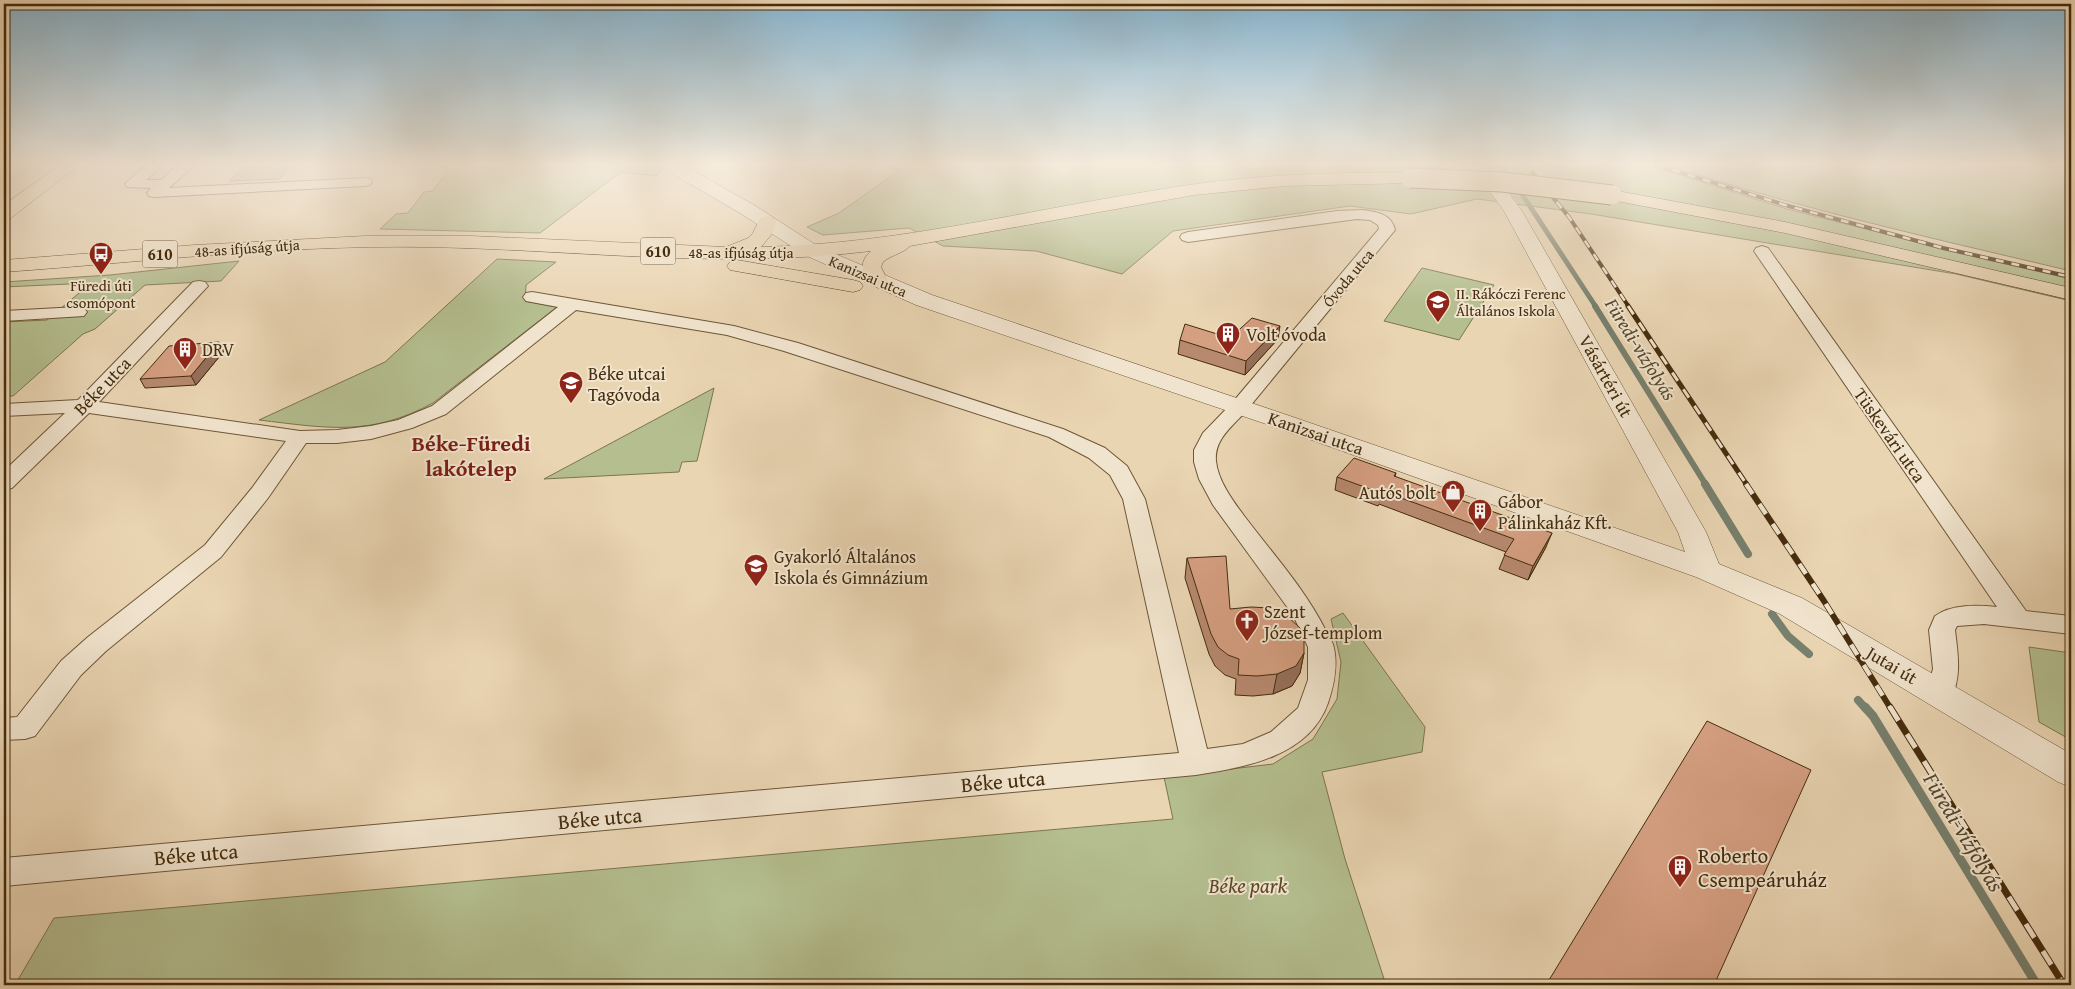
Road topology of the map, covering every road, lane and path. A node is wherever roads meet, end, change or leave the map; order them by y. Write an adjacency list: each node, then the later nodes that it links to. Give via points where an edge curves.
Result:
1 (749, 211): 5 (street, Kanizsai utca)
2 (1069, 211): 7 (main road, 48-as ifjúság útja / 610, bridge)
3 (1513, 211): 30 (street, Vásártéri út, via 1688,523)
4 (1708, 211): 19 (main road, 48-as ifjúság útja / 610, bridge)
5 (767, 222): 10 (street, Kanizsai utca); 12 (main road, via 761,238 753,245)
6 (1188, 237): 26 (street, Óvoda utca, via 1337,216 1379,217 1386,223 1387,230)
7 (924, 238): 10 (main road, 48-as ifjúság útja / 610); 16 (main road, via 880,253 870,267)
8 (592, 247): 12 (main road, 48-as ifjúság útja / 610); 13 (main road, 48-as ifjúság útja / 610, via 349,242); 18 (main road, via 765,270)
9 (4, 251): 13 (main road, via 35,259)
10 (812, 251): 12 (main road, 48-as ifjúság útja / 610); 16 (street, Kanizsai utca); 18 (street, Kanizsai utca, via 814,269)
11 (1762, 251): 31 (street, Tüskevári utca)
12 (725, 253)
13 (67, 260): 14 (main road, 610); 15 (main road)
14 (4, 266)
15 (4, 273)
16 (878, 281): 21 (street, Kanizsai utca)
17 (199, 286): 25 (street, Béke utca)
18 (853, 286): 21 (street, Kanizsai utca)
19 (2071, 294)
20 (532, 297): 22 (street)
21 (924, 300): 26 (street, Kanizsai utca)
22 (573, 303): 28 (street, via 439,410 415,422 360,435); 35 (street, via 728,330 791,347 1056,433 1097,453 1119,471 1134,499)
23 (78, 312): 24 (street)
24 (4, 316)
25 (84, 406): 27 (street); 28 (street); 29 (street, Béke utca)
26 (1240, 407): 30 (street, Kanizsai utca); 35 (street, Béke utca, via 1210,436 1205,462 1210,479 1224,505 1304,612 1322,647 1322,680 1310,714 1281,740 1247,755)
27 (4, 410)
28 (300, 436): 34 (street, via 213,551 97,644)
29 (4, 483)
30 (1707, 570): 33 (street, Jutai út, via 1791,606)
31 (2018, 619): 32 (street); 33 (street, via 1965,615 1951,617 1944,622 1946,669)
32 (2071, 625)
33 (1940, 693): 36 (street, Jutai út)
34 (15, 729)
35 (1196, 763): 37 (street, Béke utca)
36 (2071, 772)
37 (4, 872)

